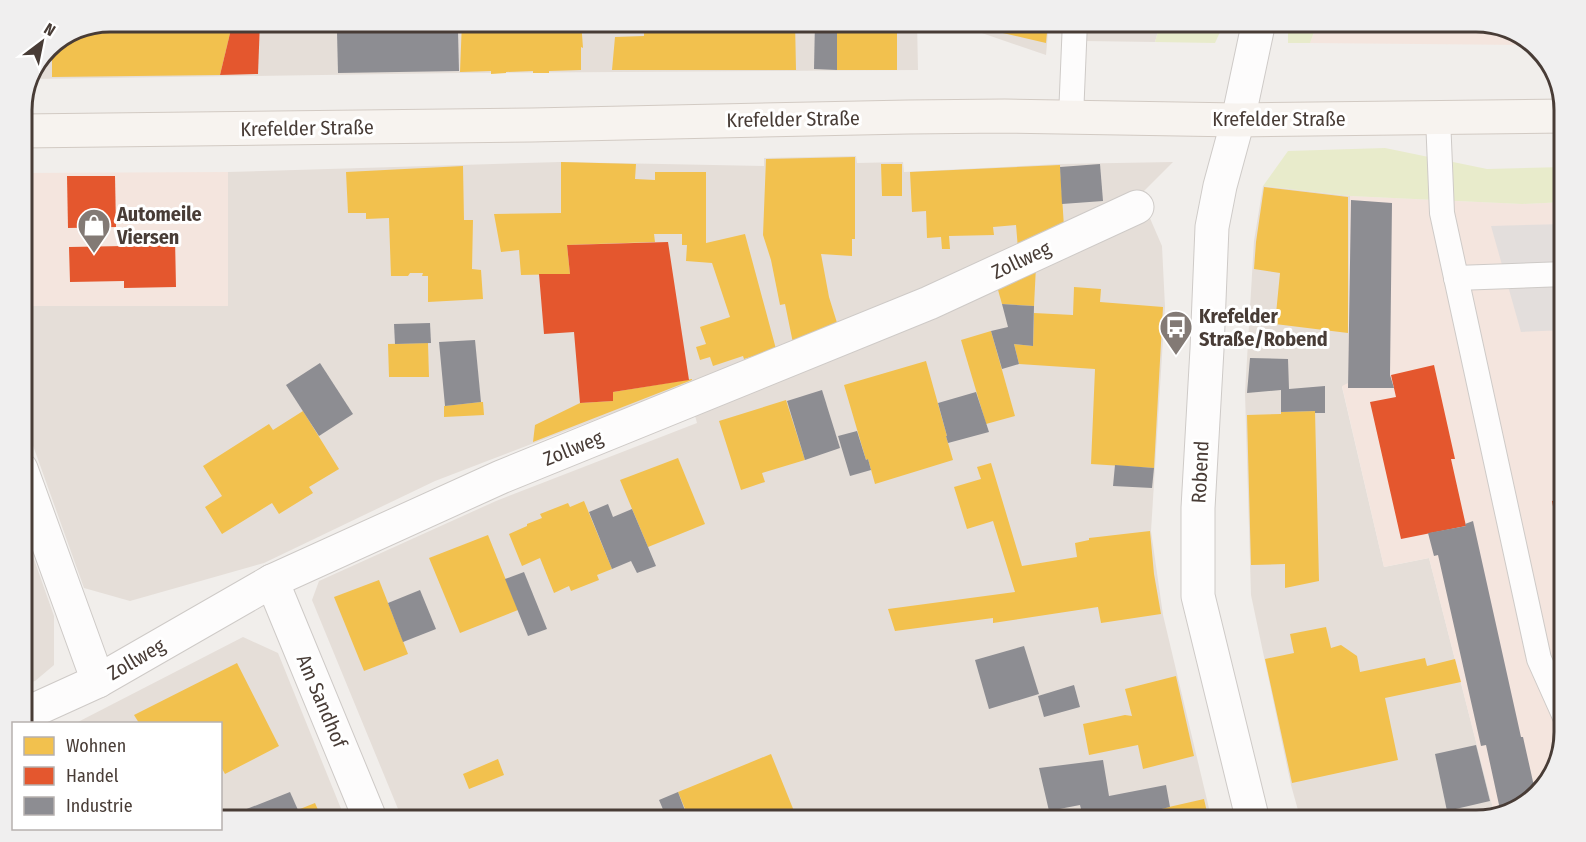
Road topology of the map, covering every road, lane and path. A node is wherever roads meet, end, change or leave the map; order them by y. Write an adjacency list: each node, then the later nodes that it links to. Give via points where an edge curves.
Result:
1 (1075, 32): 4 (lane)
2 (1257, 32): 6 (street, Robend)
3 (1554, 116): 5 (main road, Krefelder Straße)
4 (1071, 117): 6 (main road, Krefelder Straße); 7 (main road, Krefelder Straße, via 919,116)
5 (1438, 118): 6 (main road, Krefelder Straße); 10 (lane, via 1442,213)
6 (1239, 120): 17 (street, Robend, via 1212,227 1198,508 1198,596)
7 (32, 131)
8 (1137, 207): 12 (street, Zollweg, via 929,303 501,477)
9 (1554, 274): 10 (lane)
10 (1456, 278): 14 (lane, via 1539,659)
11 (32, 500): 13 (street)
12 (272, 581): 13 (street, Zollweg); 16 (street, Am Sandhof)
13 (98, 681): 15 (street, Zollweg)
14 (1554, 692)
15 (32, 711)
16 (366, 810)
17 (1250, 810)

